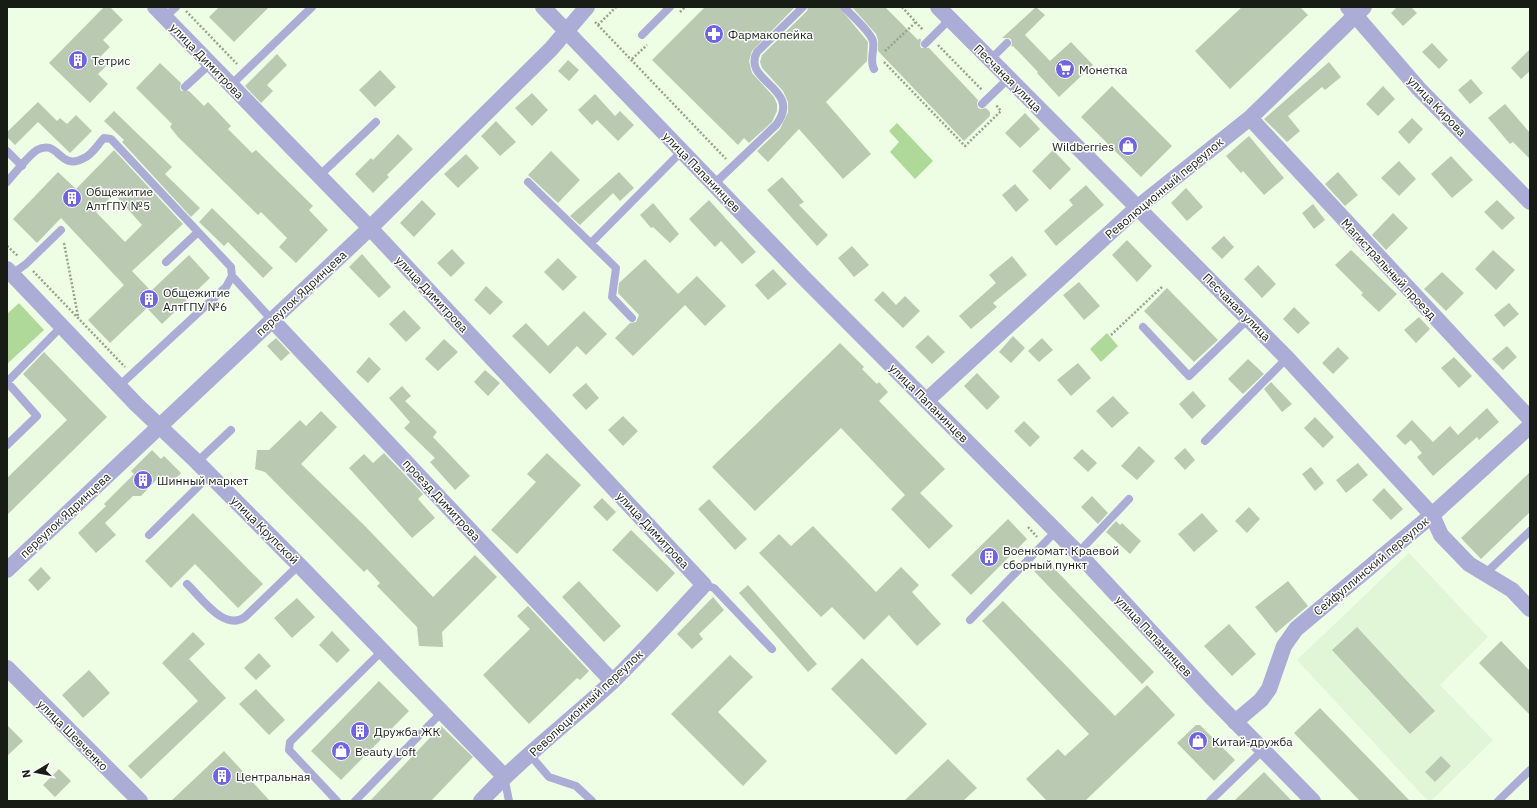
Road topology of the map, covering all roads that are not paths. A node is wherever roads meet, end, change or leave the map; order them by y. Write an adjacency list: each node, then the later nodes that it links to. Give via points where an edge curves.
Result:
1 (312, 7): 18 (lane)
2 (543, 7): 10 (street, улица Папанинцев)
3 (587, 7): 10 (street, переулок Ядринцева)
4 (670, 7): 11 (lane)
5 (803, 7): 29 (lane, via 757,52 754,61 757,71 781,97 785,106 783,115)
6 (844, 7): 16 (lane, via 871,36)
7 (165, 10): 15 (street, улица Димитрова)
8 (1356, 10): 21 (street, Революционный переулок); 30 (street, улица Кирова, via 1419,89)
9 (943, 11): 13 (lane, via 931,38); 14 (street, Песчаная улица)
10 (566, 31): 24 (street, улица Папанинцев); 32 (street, переулок Ядринцева, via 551,49)
11 (642, 35)
12 (1007, 43): 14 (lane)
13 (925, 44)
14 (990, 60): 17 (street, Песчаная улица)
15 (210, 64): 18 (street, улица Димитрова); 19 (lane)
16 (874, 69)
17 (1009, 78): 20 (lane); 31 (street, Песчаная улица)
18 (231, 85): 26 (street, улица Димитрова)
19 (185, 88)
20 (982, 104)
21 (1250, 118): 31 (street, Революционный переулок); 47 (street, Магистральный проезд)
22 (376, 122): 26 (lane)
23 (7, 151): 25 (lane)
24 (682, 151): 29 (street, улица Папанинцев); 35 (lane)
25 (22, 166): 27 (lane); 34 (lane, via 37,150 49,148 72,163 86,158 104,138 111,139)
26 (319, 176): 32 (street, улица Димитрова)
27 (7, 182)
28 (528, 182): 35 (lane)
29 (714, 184): 46 (street, улица Папанинцев, via 805,280)
30 (1530, 202)
31 (1138, 207): 40 (street, Песчаная улица); 46 (street, Революционный переулок)
32 (370, 228): 41 (street, переулок Ядринцева); 65 (street, улица Димитрова)
33 (61, 230): 37 (lane, via 26,264)
34 (198, 232): 36 (lane); 38 (lane, via 231,267)
35 (591, 243): 39 (lane, via 616,268 612,297)
36 (166, 262)
37 (10, 271): 42 (street, улица Крупской)
38 (232, 276): 41 (lane); 45 (lane, via 226,287)
39 (632, 318)
40 (1248, 319): 43 (lane, via 1189,376); 44 (street, Песчаная улица)
41 (272, 320): 48 (street, переулок Ядринцева); 71 (street, проезд Димитрова)
42 (62, 326): 45 (street, улица Крупской); 52 (lane, via 7,382 38,416)
43 (1143, 327)
44 (1287, 358): 51 (lane); 56 (street, Песчаная улица)
45 (119, 386): 48 (street, улица Крупской)
46 (927, 400): 57 (street, улица Папанинцев)
47 (1530, 419)
48 (159, 426): 53 (street, улица Крупской); 62 (street, переулок Ядринцева)
49 (1530, 426): 56 (street, Сейфуллинский переулок)
50 (230, 430): 53 (lane)
51 (1205, 441)
52 (7, 444)
53 (197, 462): 54 (street, улица Крупской)
54 (210, 475): 59 (lane); 61 (street, улица Крупской)
55 (1129, 499): 60 (lane)
56 (1432, 514): 63 (street, Песчаная улица, via 1441,535 1469,564); 73 (street, Сейфуллинский переулок, via 1296,629 1284,646 1269,689 1261,700)
57 (1056, 531): 60 (street, улица Папанинцев); 67 (lane)
58 (1530, 531): 63 (lane)
59 (149, 535)
60 (1078, 553): 73 (street, улица Папанинцев)
61 (299, 565): 64 (lane, via 245,617 236,621 222,618); 69 (street, улица Крупской)
62 (8, 569)
63 (1485, 574): 66 (street, Песчаная улица, via 1512,590)
64 (187, 584)
65 (704, 585): 68 (lane, via 714,588); 71 (street, Революционный переулок)
66 (1530, 609)
67 (970, 620)
68 (772, 649)
69 (383, 650): 72 (street, улица Крупской); 79 (lane, via 290,742 289,750)
70 (7, 668): 78 (street, улица Шевченко)
71 (612, 681): 75 (street, Революционный переулок)
72 (442, 712): 77 (street, улица Крупской); 80 (lane)
73 (1234, 722): 74 (street, улица Папанинцев)
74 (1262, 751): 84 (lane); 85 (street, улица Папанинцев)
75 (530, 755): 77 (street, Революционный переулок); 83 (lane, via 549,777 576,786)
76 (1530, 770): 86 (lane)
77 (504, 776): 81 (street, Революционный переулок); 82 (lane)
78 (140, 801)
79 (337, 801)
80 (355, 801)
81 (481, 801)
82 (509, 801)
83 (592, 801)
84 (1210, 801)
85 (1313, 801)
86 (1498, 801)

